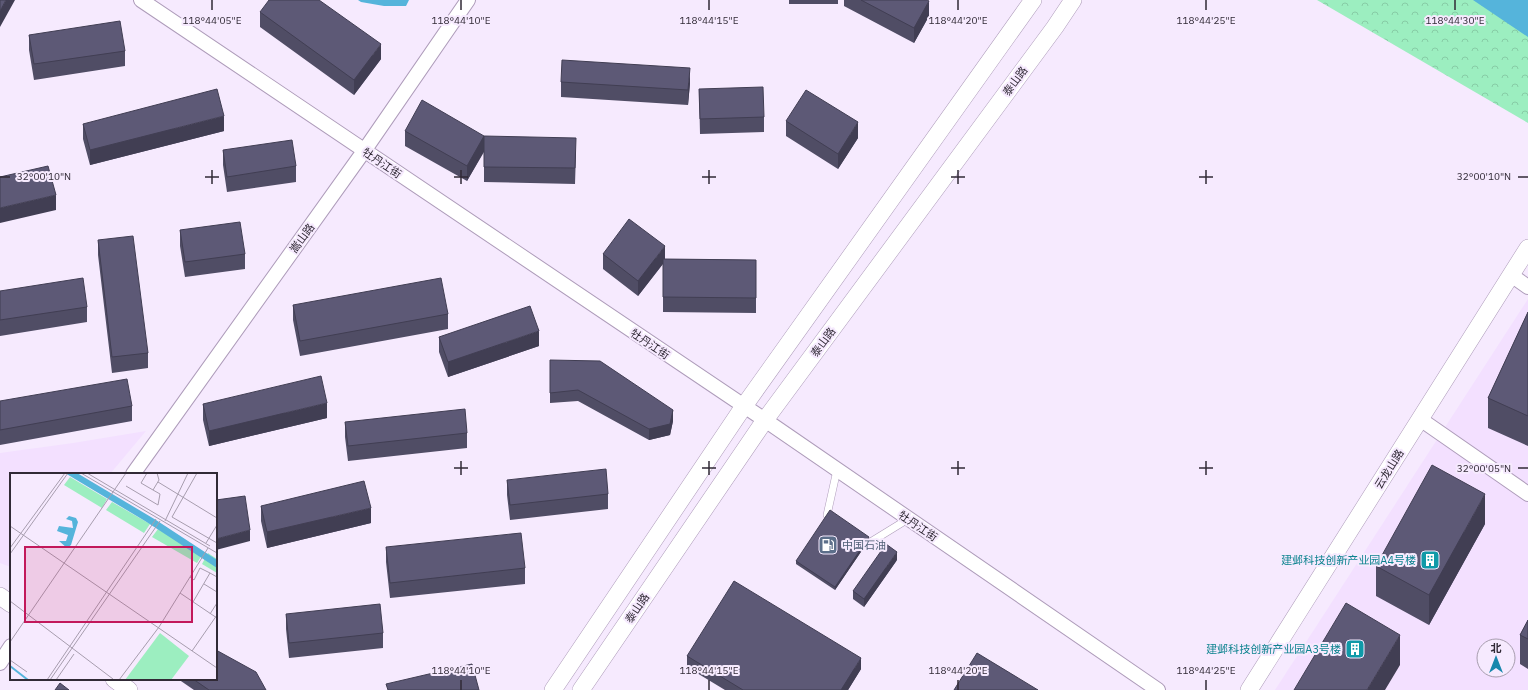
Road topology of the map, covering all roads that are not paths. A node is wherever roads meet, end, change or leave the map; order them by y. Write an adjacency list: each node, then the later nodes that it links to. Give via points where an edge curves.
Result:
1 (141, 0): 5 (street, 牡丹江街)
2 (468, 0): 5 (street, 嵩山路)
3 (1033, 0): 9 (street)
4 (1073, 0): 11 (street, 泰山路)
5 (364, 151): 9 (street, 牡丹江街); 13 (street, 嵩山路)
6 (1528, 248): 7 (street, 云龙山路)
7 (1511, 275): 8 (street); 10 (street, 云龙山路)
8 (1528, 287)
9 (744, 406): 11 (street, 牡丹江街); 24 (street)
10 (1420, 419): 14 (street); 27 (street, 云龙山路)
11 (765, 420): 12 (street, 牡丹江街); 25 (street, 泰山路)
12 (836, 470): 15 (street, 牡丹江街); 16 (lane, via 826,515)
13 (134, 473)
14 (1528, 494)
15 (908, 519): 17 (lane, via 869,543); 26 (street, 牡丹江街)
16 (839, 523)
17 (851, 531)
18 (0, 596): 19 (street)
19 (10, 603)
20 (10, 648): 21 (street)
21 (0, 663)
22 (115, 680): 23 (street)
23 (129, 690)
24 (552, 690)
25 (581, 690)
26 (1158, 690)
27 (1249, 690)

